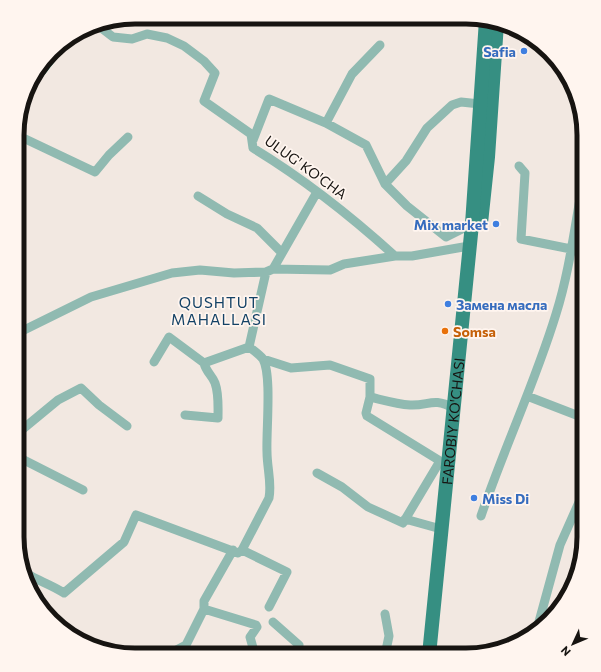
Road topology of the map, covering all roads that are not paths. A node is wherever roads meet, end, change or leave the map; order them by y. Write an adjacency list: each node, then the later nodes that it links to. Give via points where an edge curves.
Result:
1 (486, 26): 5 (main road, FAROBIY KO'CHASI)
2 (497, 28): 55 (main road, FAROBIY KO'CHASI, via 488,157)
3 (103, 29): 9 (street, ULUG' KO'CHA, via 113,37 132,39 147,34 167,38 184,46 215,73 204,101 251,134)
4 (380, 45): 6 (street, via 352,74)
5 (480, 104): 11 (street, via 461,102 452,106 427,128 406,161); 15 (main road, FAROBIY KO'CHASI)
6 (326, 122): 9 (street, via 268,100); 11 (street, via 366,145)
7 (128, 137): 8 (street, via 109,154 95,172)
8 (24, 138)
9 (253, 140): 12 (street, ULUG' KO'CHA, via 253,148)
10 (520, 166): 17 (street, via 525,173 521,240)
11 (385, 184): 15 (street, via 407,206 446,237)
12 (317, 192): 19 (street); 20 (street, ULUG' KO'CHA, via 358,223)
13 (198, 196): 19 (street, via 227,214 258,228)
14 (577, 216): 17 (street)
15 (472, 224): 16 (main road, FAROBIY KO'CHASI)
16 (469, 246): 20 (street, via 412,256); 29 (main road, FAROBIY KO'CHASI)
17 (571, 249): 18 (street); 27 (street, via 556,313)
18 (577, 251)
19 (282, 253): 21 (street)
20 (395, 256): 21 (street, via 344,264 330,270)
21 (269, 270): 22 (street, via 234,273 200,270 172,273 91,298); 23 (street)
22 (24, 330)
23 (249, 347): 24 (street); 26 (street)
24 (263, 359): 28 (street, via 291,368 330,365 370,379); 43 (street, via 268,416 266,453 271,489 269,498)
25 (154, 362): 26 (street, via 169,337)
26 (204, 363): 30 (street, via 206,371 215,382 218,418)
27 (527, 396): 31 (street); 39 (street)
28 (370, 397): 29 (street, via 411,405 430,401 442,402); 35 (street, via 367,416)
29 (453, 408): 35 (main road, FAROBIY KO'CHASI)
30 (185, 415)
31 (577, 415)
32 (127, 426): 33 (street, via 81,388 58,400)
33 (24, 427)
34 (24, 460): 37 (street)
35 (444, 463): 40 (street); 41 (main road, FAROBIY KO'CHASI)
36 (316, 473): 40 (street, via 342,487 368,507 403,523)
37 (83, 490)
38 (577, 507): 48 (street, via 560,545)
39 (481, 516)
40 (405, 519): 41 (street)
41 (441, 529): 54 (main road, FAROBIY KO'CHASI)
42 (232, 550): 43 (street, via 238,553); 44 (street, via 136,515 124,542 64,593); 46 (street, via 204,600)
43 (242, 550): 45 (street, via 287,572)
44 (32, 577)
45 (269, 607)
46 (204, 609): 50 (street, via 186,645); 51 (street, via 256,625 250,637)
47 (385, 614): 53 (street, via 389,636)
48 (540, 620)
49 (273, 622): 52 (street, via 299,645)
50 (180, 648)
51 (253, 648)
52 (298, 648)
53 (386, 648)
54 (430, 648)
55 (438, 648)

